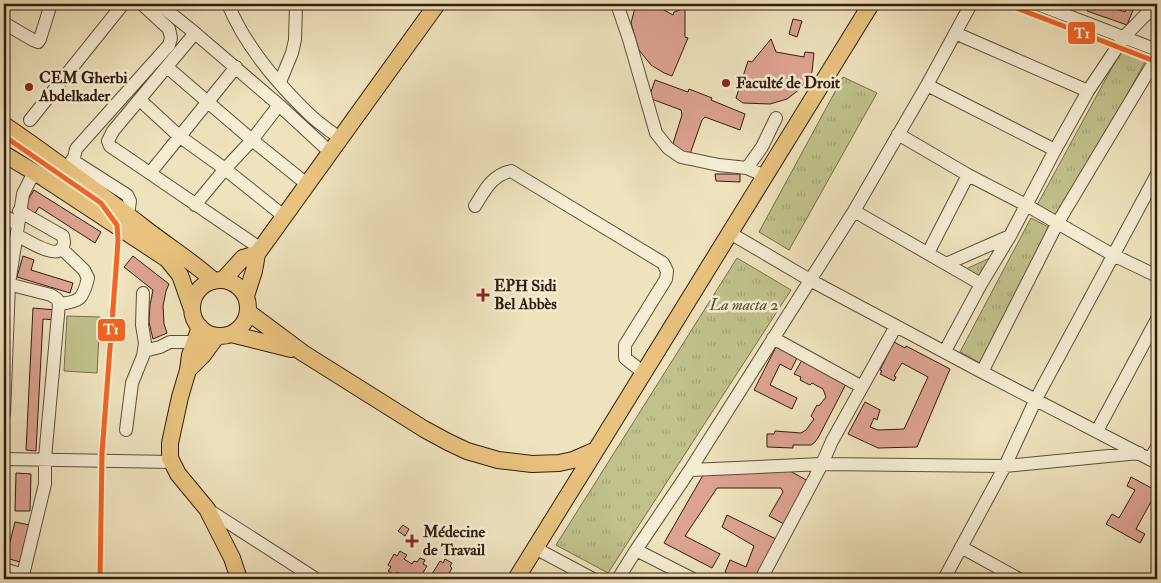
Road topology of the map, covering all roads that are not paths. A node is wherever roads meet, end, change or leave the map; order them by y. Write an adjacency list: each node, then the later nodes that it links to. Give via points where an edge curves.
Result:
1 (51, 4): 14 (street, via 38,42)
2 (123, 4): 29 (street)
3 (142, 4): 38 (street, via 169,29 170,44 84,139 76,149)
4 (159, 4): 15 (street)
5 (228, 4): 22 (street, via 236,23)
6 (296, 4): 22 (street, via 292,53)
7 (437, 4): 33 (main road)
8 (617, 4): 39 (street, via 656,133 668,148 681,157)
9 (870, 4): 45 (main road)
10 (971, 4): 16 (street)
11 (1037, 4): 13 (street)
12 (1156, 4): 17 (street)
13 (1058, 7): 17 (street)
14 (4, 24)
15 (195, 33): 19 (street); 20 (street)
16 (955, 33): 23 (street); 24 (street)
17 (1124, 37): 18 (street); 24 (street)
18 (1157, 50)
19 (167, 66): 25 (street); 26 (street)
20 (236, 67): 26 (street); 27 (street)
21 (1151, 67): 54 (street)
22 (280, 82): 33 (street, via 308,114)
23 (927, 85): 31 (street); 35 (street)
24 (1088, 91): 35 (street)
25 (141, 100): 32 (street); 42 (street, via 108,141 110,146)
26 (207, 102): 32 (street); 34 (street)
27 (279, 105): 34 (street); 37 (street)
28 (776, 118): 39 (street)
29 (30, 120)
30 (4, 125): 38 (main road)
31 (898, 134): 44 (street); 50 (street)
32 (179, 136): 40 (street); 42 (street)
33 (341, 139): 37 (main road)
34 (252, 140): 40 (street); 46 (street)
35 (1055, 150): 48 (street)
36 (4, 154): 41 (main road)
37 (331, 154): 46 (main road)
38 (72, 166): 65 (main road, via 128,215)
39 (747, 168): 45 (street)
40 (225, 169): 47 (street); 53 (street)
41 (36, 173): 51 (street, via 25,188); 71 (main road, via 167,260 180,275)
42 (150, 173): 47 (street)
43 (1157, 174): 61 (street)
44 (968, 175): 48 (street); 60 (street)
45 (765, 176): 56 (main road)
46 (308, 185): 53 (main road)
47 (195, 205): 59 (street)
48 (1026, 205): 54 (street); 57 (street)
49 (475, 206): 84 (street, via 491,181 511,171 662,263 667,271 666,279 625,345 625,358)
50 (854, 210): 60 (street); 64 (street)
51 (19, 211): 55 (street); 58 (street, via 63,236)
52 (4, 215): 55 (street)
53 (285, 217): 59 (main road)
54 (1057, 224): 61 (street); 83 (street)
55 (18, 230): 58 (street, via 50,252); 66 (street)
56 (730, 233): 64 (street); 84 (main road)
57 (1010, 236): 62 (street); 67 (street)
58 (62, 249): 69 (street, via 88,278 79,300)
59 (259, 251): 65 (main road, via 243,258); 70 (main road)
60 (928, 253): 62 (street)
61 (1113, 255): 63 (street); 86 (street)
62 (946, 264): 67 (street)
63 (1157, 276)
64 (810, 280): 73 (street); 76 (street)
65 (218, 281): 70 (main road, via 236,285); 71 (main road, via 198,291)
66 (7, 283): 69 (street, via 51,295); 87 (street)
67 (981, 284): 80 (street)
68 (143, 293): 79 (street)
69 (59, 304): 92 (street)
70 (247, 304): 75 (main road, via 242,325); 81 (main road)
71 (192, 309): 74 (main road)
72 (1157, 319): 77 (street)
73 (896, 326): 80 (street); 85 (street)
74 (197, 334): 75 (main road, via 205,331); 79 (street); 82 (main road)
75 (224, 335): 81 (main road, via 269,342); 82 (main road)
76 (773, 338): 85 (street); 98 (street)
77 (1144, 342): 78 (street); 89 (street)
78 (1157, 346)
79 (144, 351): 88 (street, via 132,383)
80 (945, 351): 83 (street)
81 (302, 353): 91 (main road, via 448,442 482,456 544,464 573,460)
82 (188, 370): 95 (main road, via 170,443)
83 (982, 372): 86 (street)
84 (644, 373): 91 (main road)
85 (862, 387): 96 (street)
86 (1036, 399): 89 (street); 97 (street)
87 (4, 414)
88 (126, 430)
89 (1097, 432): 93 (street)
90 (1157, 447): 93 (street)
91 (596, 450): 101 (main road)
92 (45, 458): 94 (street); 95 (street); 104 (street, via 45,484)
93 (1149, 458): 97 (street)
94 (4, 459)
95 (172, 462): 99 (main road)
96 (822, 464): 97 (street); 98 (street); 111 (street)
97 (1005, 466): 100 (street)
98 (690, 470): 102 (street)
99 (207, 509): 105 (main road); 106 (street)
100 (961, 547): 112 (street); 113 (street)
101 (535, 548): 107 (main road); 108 (street)
102 (636, 550): 109 (street); 110 (street)
103 (4, 569): 104 (street)
104 (22, 577)
105 (239, 579)
106 (316, 579)
107 (516, 579)
108 (593, 579)
109 (618, 579)
110 (693, 579)
111 (761, 579)
112 (944, 579)
113 (1019, 579)

